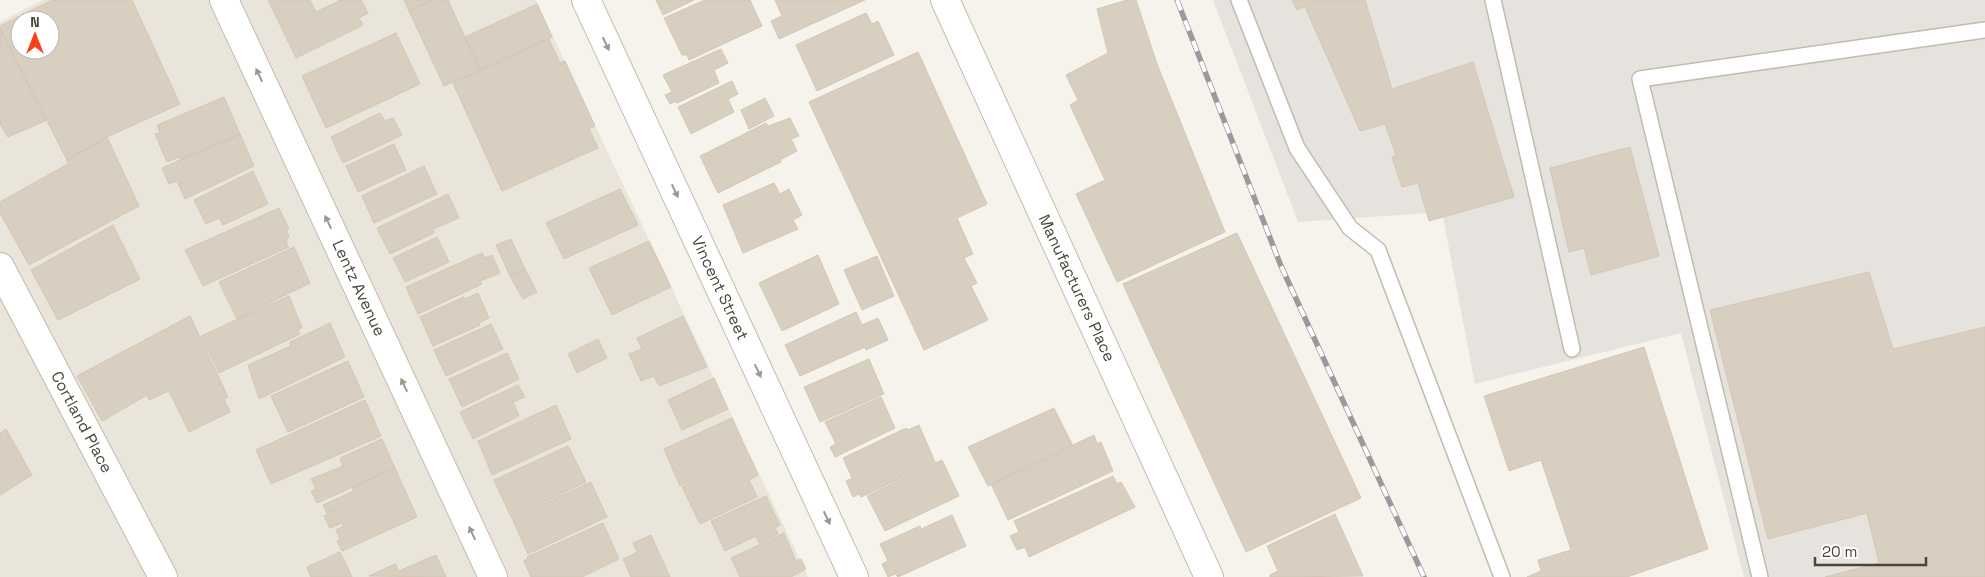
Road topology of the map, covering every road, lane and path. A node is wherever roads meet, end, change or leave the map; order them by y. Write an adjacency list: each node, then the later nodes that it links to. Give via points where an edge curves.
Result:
1 (224, 0): 10 (street, Lentz Avenue, one-way to 1)
2 (586, 0): 11 (street, Vincent Street, one-way to 11)
3 (945, 0): 12 (street, Manufacturers Place)
4 (1239, 0): 13 (lane, via 1297,148 1350,228 1378,250)
5 (1494, 0): 8 (lane)
6 (1985, 30): 14 (lane, via 1640,79)
7 (0, 267): 9 (street, Cortland Place)
8 (1572, 349)
9 (163, 577)
10 (493, 577)
11 (854, 577)
12 (1209, 577)
13 (1502, 577)
14 (1760, 577)

